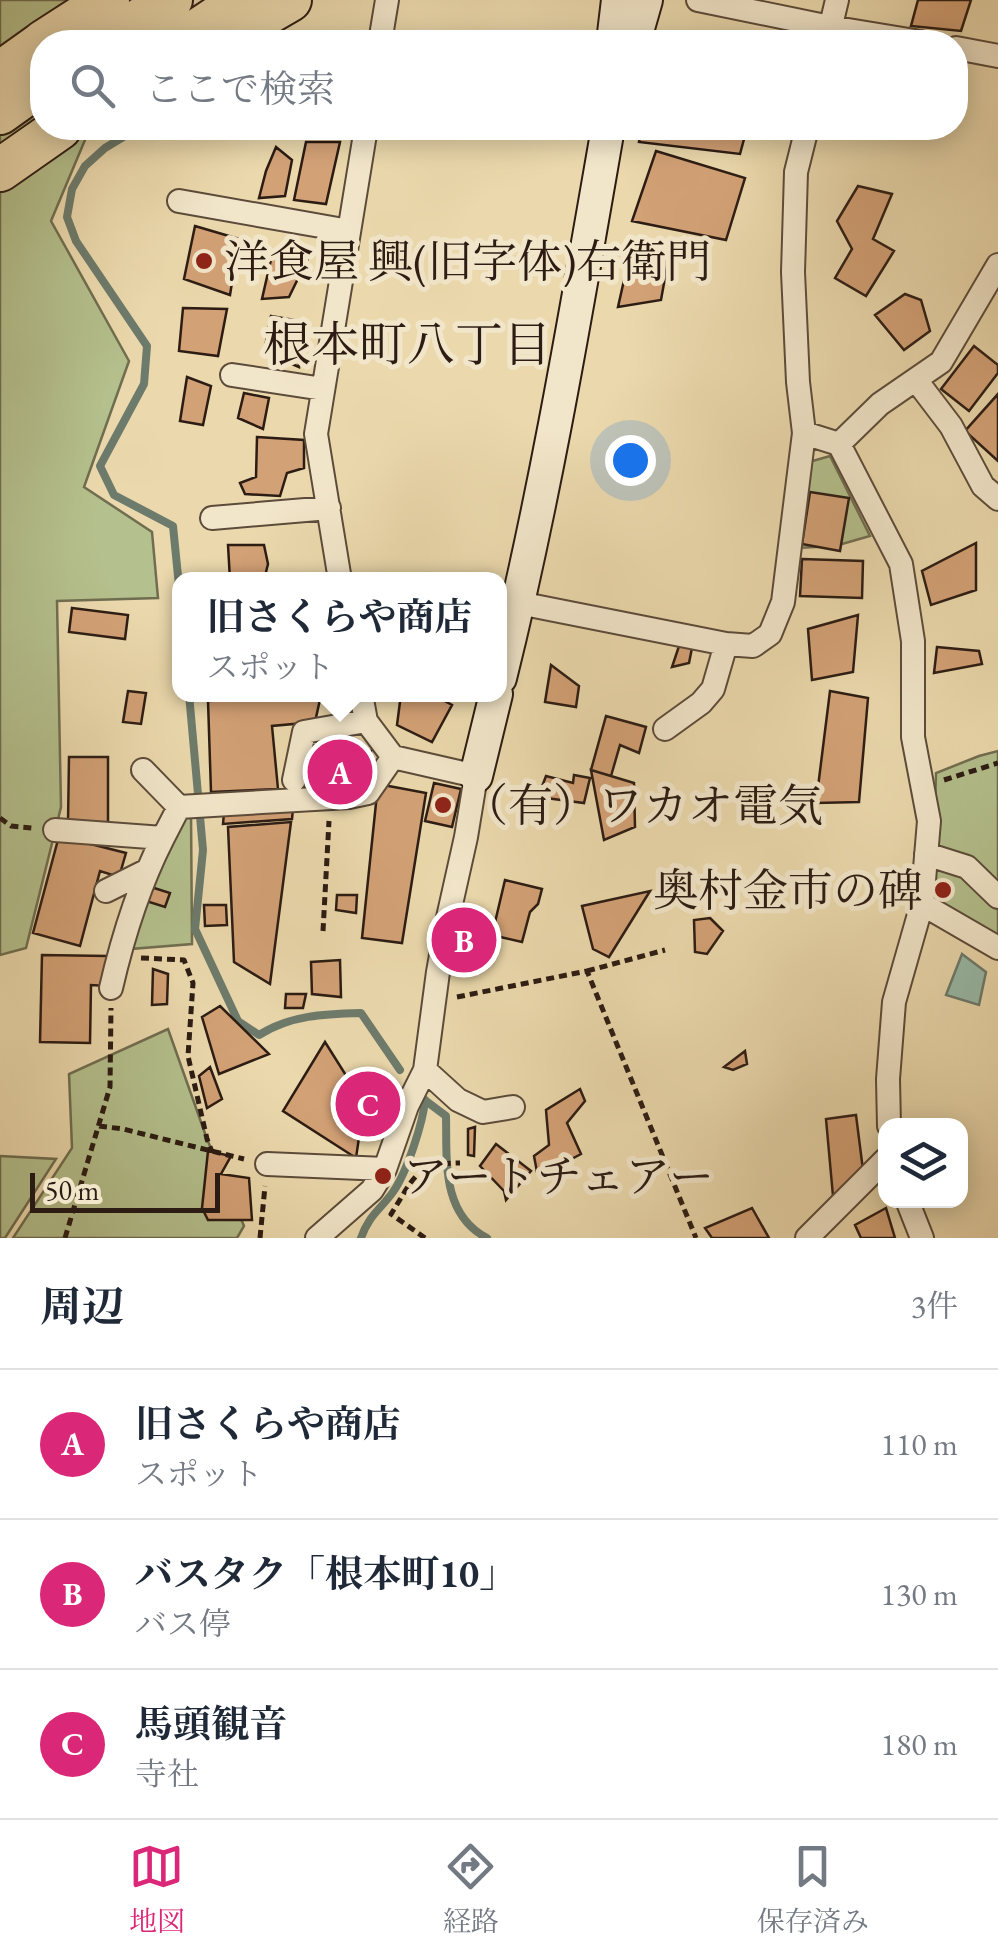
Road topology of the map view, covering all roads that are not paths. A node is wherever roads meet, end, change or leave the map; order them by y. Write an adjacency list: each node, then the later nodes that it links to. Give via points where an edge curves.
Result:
1 (108, 0): 10 (highway)
2 (171, 0): 11 (highway)
3 (290, 0): 9 (highway, via 247,26)
4 (387, 0): 13 (street)
5 (618, 0): 14 (street)
6 (646, 0): 15 (street)
7 (698, 0): 16 (street)
8 (837, 0): 17 (street)
9 (232, 6): 12 (highway)
10 (63, 30)
11 (124, 30)
12 (197, 30)
13 (382, 30)
14 (614, 30)
15 (637, 30)
16 (810, 30)
17 (830, 30)
18 (968, 50): 20 (street)
19 (30, 52): 21 (highway)
20 (998, 56)
21 (0, 72)
22 (30, 92): 23 (highway)
23 (0, 113)
24 (43, 140): 28 (highway)
25 (364, 140): 30 (street)
26 (606, 140): 41 (street)
27 (804, 140): 35 (street, via 796,172 793,272)
28 (0, 170)
29 (179, 202): 30 (street)
30 (349, 231): 34 (street)
31 (998, 265): 33 (street, via 941,362)
32 (232, 375): 34 (street)
33 (916, 380): 36 (street); 37 (street)
34 (323, 389): 38 (street, via 316,434)
35 (804, 433): 36 (street); 42 (street, via 783,602 770,634 753,646)
36 (839, 444): 55 (street, via 901,564 913,640 913,737 929,821)
37 (998, 500)
38 (328, 508): 39 (street); 40 (street)
39 (212, 518)
40 (339, 572)
41 (518, 604): 42 (street); 43 (street)
42 (726, 644): 47 (street, via 713,689)
43 (507, 649)
44 (362, 702): 46 (street)
45 (494, 702): 50 (street)
46 (366, 721): 48 (street); 51 (street, via 304,732)
47 (666, 729)
48 (393, 757): 50 (street); 52 (street, via 368,794)
49 (142, 770): 52 (street)
50 (476, 776): 62 (street)
51 (294, 780)
52 (179, 807): 54 (street)
53 (55, 830): 54 (street)
54 (163, 838): 56 (street)
55 (926, 854): 58 (street, via 967,867); 59 (street)
56 (146, 872): 57 (street); 61 (street)
57 (106, 890)
58 (998, 897)
59 (922, 904): 60 (street); 64 (street, via 894,1002)
60 (998, 948)
61 (111, 988)
62 (425, 1070): 63 (street, via 483,1112); 67 (street)
63 (514, 1107)
64 (889, 1118)
65 (268, 1164): 67 (street)
66 (878, 1167): 70 (street)
67 (385, 1169): 69 (street, via 372,1190)
68 (910, 1208): 71 (street)
69 (317, 1238)
70 (807, 1238)
71 (922, 1238)

